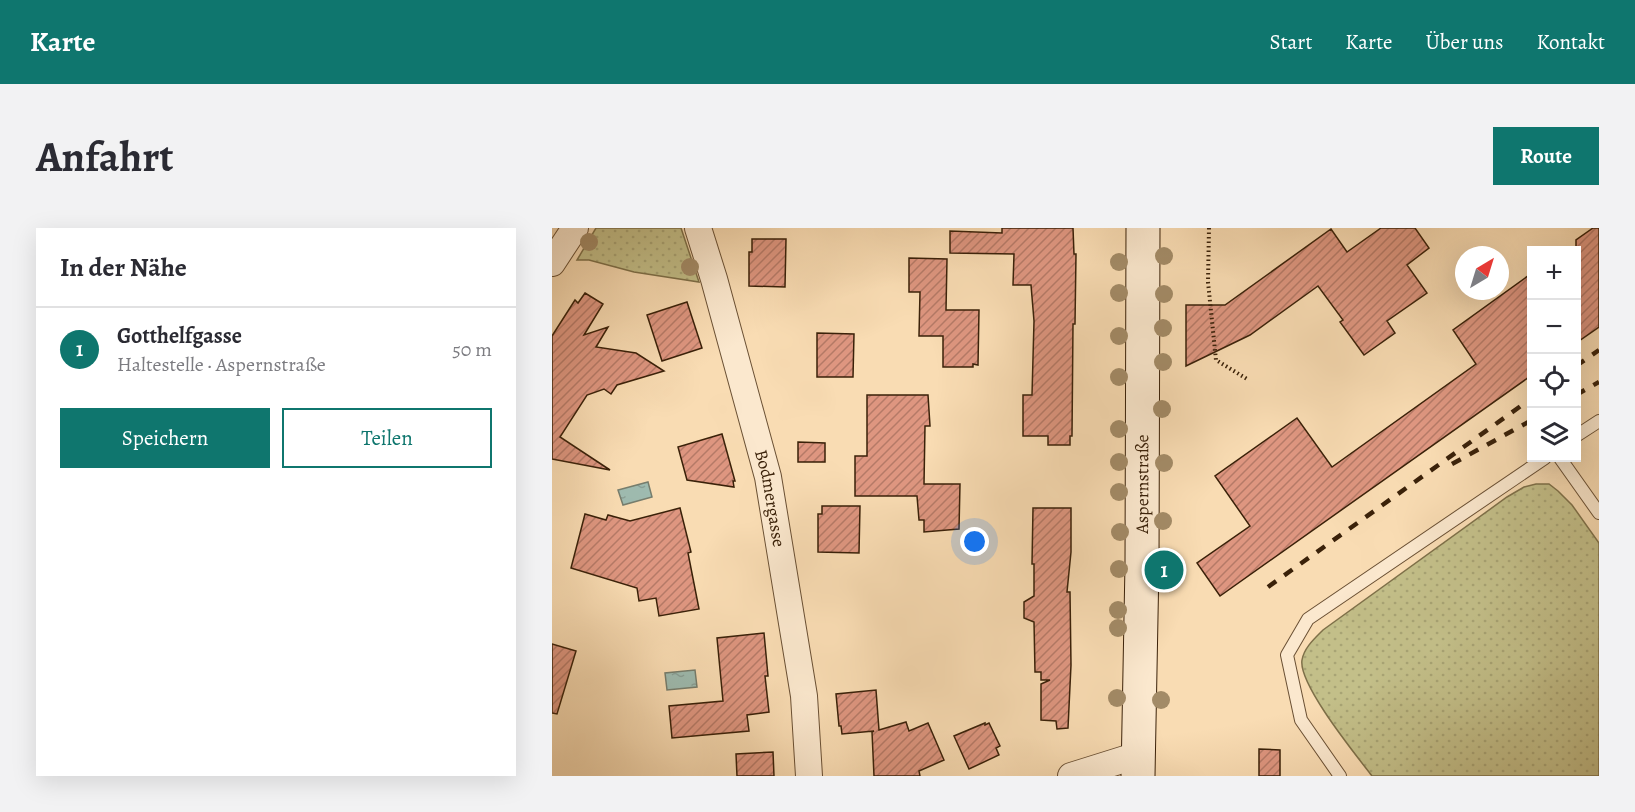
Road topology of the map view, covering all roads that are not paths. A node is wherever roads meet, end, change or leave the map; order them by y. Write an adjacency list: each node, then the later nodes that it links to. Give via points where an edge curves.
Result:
1 (575, 228): 4 (street)
2 (698, 228): 11 (street, Bodmergasse, via 768,477 804,696)
3 (1143, 228): 10 (main road, Aspernstraße)
4 (552, 263)
5 (1599, 421): 6 (lane)
6 (1581, 433)
7 (1539, 462): 13 (lane, via 1308,619 1287,655 1301,720)
8 (1563, 462): 9 (lane)
9 (1599, 513)
10 (1138, 765): 12 (street)
11 (809, 776)
12 (1071, 776)
13 (1340, 776)

